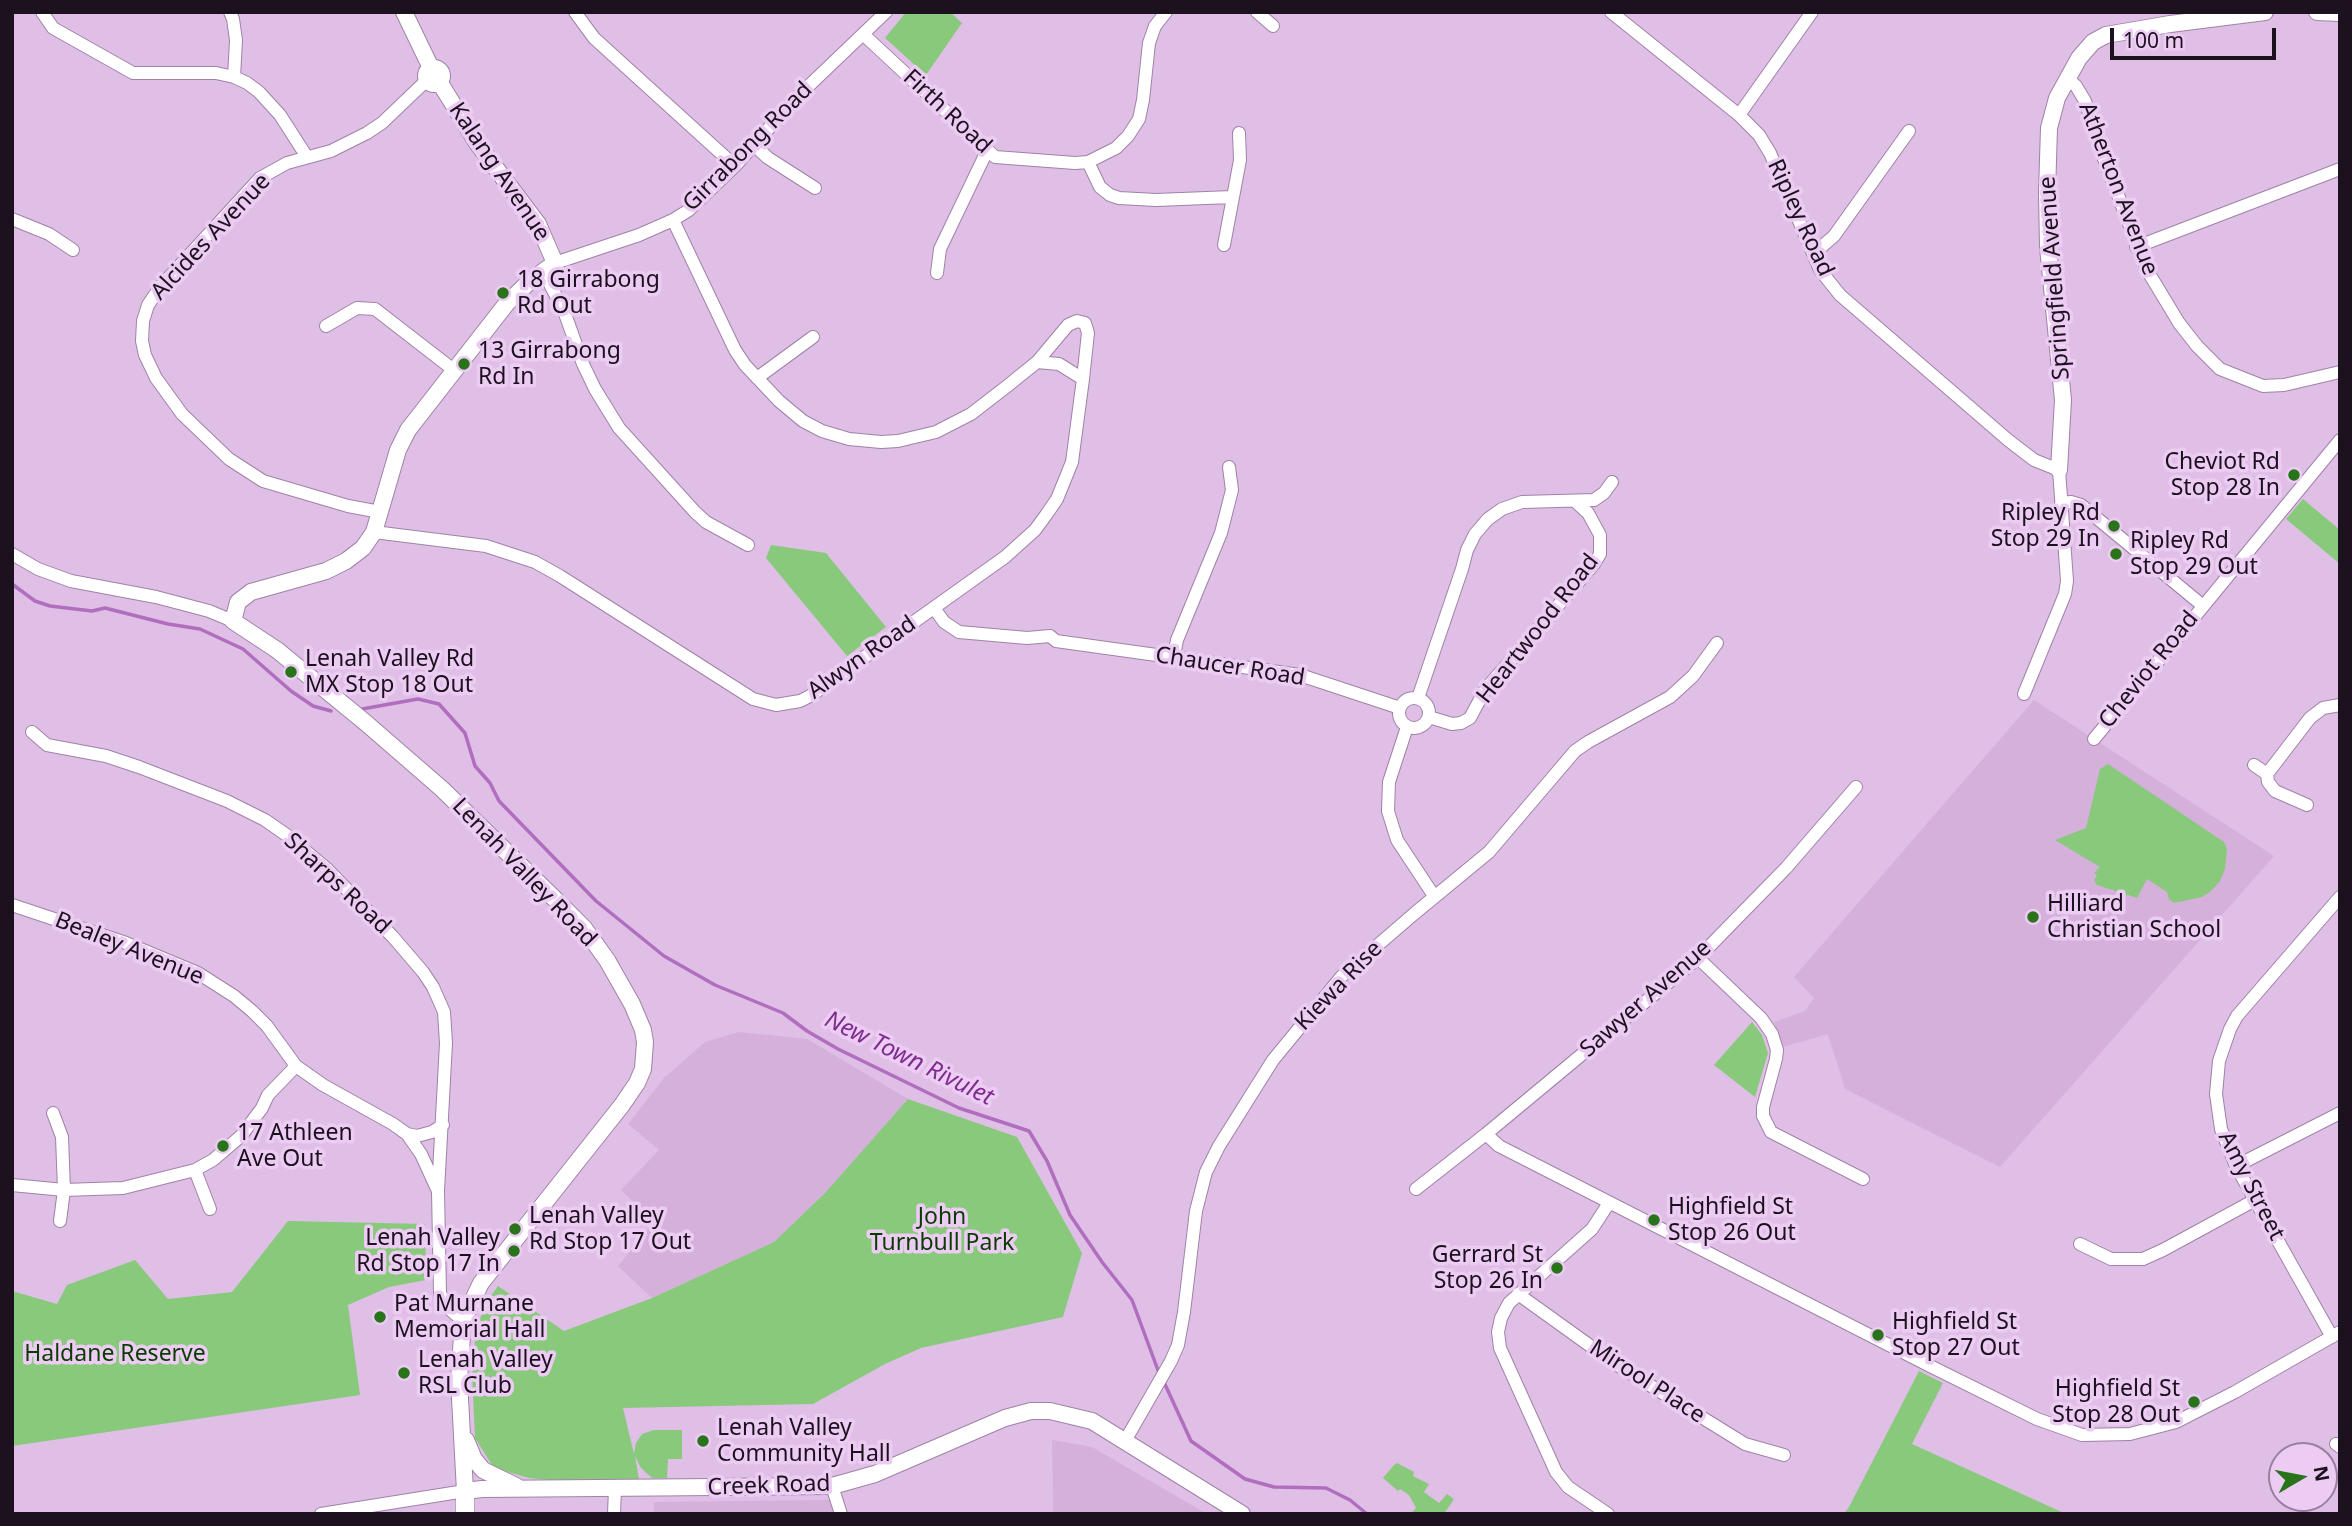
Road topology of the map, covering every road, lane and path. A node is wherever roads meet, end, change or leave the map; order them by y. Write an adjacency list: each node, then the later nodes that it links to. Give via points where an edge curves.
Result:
1 (42, 12): 16 (street, via 53,28 133,73 201,72)
2 (230, 12): 16 (street, via 236,28)
3 (404, 12): 17 (street, Kalang Avenue)
4 (575, 12): 26 (street, via 594,38)
5 (886, 12): 15 (street, Girrabong Road)
6 (1166, 12): 25 (street, via 1149,43 1139,119 1116,148)
7 (1257, 12): 14 (street)
8 (1611, 12): 19 (street, Ripley Road)
9 (1812, 12): 19 (street)
10 (2265, 12): 13 (street, Springfield Avenue)
11 (2317, 12): 12 (street)
12 (2340, 13)
13 (2169, 18): 18 (street, Springfield Avenue, via 2099,38)
14 (1273, 26)
15 (864, 35): 22 (street, Girrabong Road, via 796,98); 23 (street, Firth Road)
16 (234, 77): 24 (street, via 271,103)
17 (433, 77): 24 (street, Alcides Avenue, via 367,133); 36 (street, Kalang Avenue, via 538,224)
18 (2067, 78): 33 (street, Atherton Avenue, via 2085,101); 47 (street, Springfield Avenue, via 2049,128 2047,192 2062,391)
19 (1739, 115): 35 (street, Ripley Road, via 1770,153)
20 (1909, 131): 35 (street, via 1834,236)
21 (1238, 133): 29 (street, via 1240,160)
22 (754, 145): 26 (street, Girrabong Road); 28 (street)
23 (987, 151): 25 (street, Firth Road, via 1004,159); 37 (street, via 940,249)
24 (307, 157): 51 (street, Alcides Avenue, via 260,178 161,286 148,305 142,341 166,393 247,472 304,494)
25 (1088, 162): 29 (street, via 1100,187 1119,198)
26 (735, 166): 31 (street, Girrabong Road, via 703,199)
27 (2340, 169): 33 (street)
28 (815, 188)
29 (1232, 197): 32 (street)
30 (12, 219): 34 (street)
31 (673, 220): 36 (street, Girrabong Road); 43 (street, via 735,350)
32 (1224, 245)
33 (2136, 247): 42 (street, Atherton Avenue, via 2179,323 2220,369 2273,386)
34 (73, 250)
35 (1813, 254): 47 (street, Ripley Road, via 1828,281 1862,316 2024,453)
36 (549, 267): 41 (street, Girrabong Road, via 507,303); 53 (street, Kalang Avenue, via 595,390 619,428 706,522)
37 (937, 273)
38 (326, 326): 41 (street, via 357,309 375,309)
39 (813, 337): 43 (street)
40 (1037, 362): 43 (street, via 953,425 918,438 881,442 822,431 803,421); 44 (street, via 1059,364); 44 (street, Alwyn Road, via 1068,325 1081,321 1088,333)
41 (455, 371): 51 (street, Girrabong Road, via 402,439)
42 (2340, 372)
43 (757, 378)
44 (1083, 379): 56 (street, Alwyn Road, via 1072,462 1057,499 1019,545)
45 (2340, 440): 55 (street, Cheviot Road)
46 (1229, 467): 59 (street, via 1232,491 1221,533)
47 (2059, 470): 50 (street, Springfield Avenue)
48 (1612, 482): 49 (street, via 1594,500)
49 (1576, 502): 61 (street, via 1522,502 1502,509 1475,534); 64 (street, Heartwood Road, via 1600,535 1600,554 1594,564 1485,690 1470,718 1452,724)
50 (2061, 503): 55 (street, via 2081,505); 60 (street, Springfield Avenue, via 2065,594)
51 (380, 512): 52 (street, Girrabong Road)
52 (374, 532): 56 (street, Alwyn Road, via 486,546 535,562 764,704 788,704 810,696); 57 (street, Girrabong Road, via 363,548 335,567 251,592 238,602)
53 (748, 545)
54 (12, 554): 57 (street, Lenah Valley Road, via 71,581 156,597)
55 (2203, 605): 67 (street, Cheviot Road)
56 (934, 608): 59 (street, Chaucer Road, via 959,632 1050,636 1056,641)
57 (233, 621): 95 (street, Lenah Valley Road, via 277,650 376,731 562,906 602,952 639,1020 645,1050 636,1083 481,1283)
58 (1717, 643): 72 (street, Kiewa Rise, via 1693,676 1670,697 1576,751 1495,847)
59 (1174, 656): 63 (street, Chaucer Road, via 1300,676)
60 (2024, 694)
61 (1418, 698): 63 (street); 64 (street, via 1428,707)
62 (2340, 705): 69 (street, via 2323,708 2310,718)
63 (1400, 708): 65 (street, via 1400,718)
64 (1429, 717): 65 (street, via 1419,727)
65 (1408, 727): 72 (street, via 1389,782 1388,811 1397,840)
66 (32, 732): 79 (street, Sharps Road, via 47,745 106,756 227,801 265,820 326,868 424,972 440,999 446,1027)
67 (2094, 739)
68 (2254, 765): 69 (street)
69 (2267, 774): 71 (street, via 2275,791)
70 (1856, 787): 75 (street, Sawyer Avenue)
71 (2307, 804)
72 (1434, 896): 98 (street, Kiewa Rise, via 1328,992 1273,1060 1212,1157 1196,1211 1178,1345)
73 (2340, 897): 82 (street, Amy Street, via 2247,1003 2230,1029 2217,1076 2217,1112)
74 (12, 905): 76 (street, Bealey Avenue, via 198,973 252,1010)
75 (1698, 958): 81 (street, Sawyer Avenue); 84 (street, via 1772,1034 1776,1059 1763,1107 1771,1132)
76 (296, 1066): 80 (street, Bealey Avenue); 83 (street, via 268,1095 241,1136)
77 (54, 1113): 87 (street, via 62,1138)
78 (2340, 1114): 82 (street)
79 (443, 1125): 80 (street, via 417,1136); 88 (street, Sharps Road)
80 (407, 1134): 88 (street)
81 (1486, 1134): 86 (street, Sawyer Avenue); 90 (street, via 1499,1146)
82 (2236, 1166): 89 (street, Amy Street)
83 (195, 1170): 87 (street, via 122,1188); 91 (street)
84 (1863, 1179)
85 (12, 1185): 87 (street)
86 (1416, 1189)
87 (64, 1190): 92 (street)
88 (438, 1191): 95 (street, Sharps Road, via 440,1293 446,1306)
89 (2255, 1200): 93 (street, via 2143,1259 2110,1259); 96 (street, Amy Street)
90 (1609, 1203): 94 (street, via 1592,1229); 96 (street, via 2025,1413 2082,1435 2130,1434 2176,1422)
91 (210, 1209)
92 (60, 1221)
93 (2080, 1244)
94 (1518, 1294): 99 (street, Mirool Place, via 1614,1363 1745,1444); 109 (street, via 1501,1318 1500,1348 1556,1472 1568,1487)
95 (463, 1321): 97 (street, Lenah Valley Road, via 458,1380)
96 (2336, 1335)
97 (462, 1431): 101 (street, Lenah Valley Road, via 483,1470); 103 (street, Lenah Valley Road)
98 (1125, 1441): 100 (street, Creek Road, via 1079,1417 1050,1411 1023,1413 876,1474); 108 (street, Creek Road)
99 (1784, 1455)
100 (832, 1486): 102 (street, Creek Road); 107 (street)
101 (525, 1489): 102 (street, Creek Road); 103 (street, Creek Road)
102 (615, 1489): 106 (street)
103 (465, 1491): 104 (street); 105 (main road)
104 (327, 1513)
105 (465, 1514)
106 (614, 1514)
107 (841, 1514)
108 (1242, 1514)
109 (1608, 1514)

